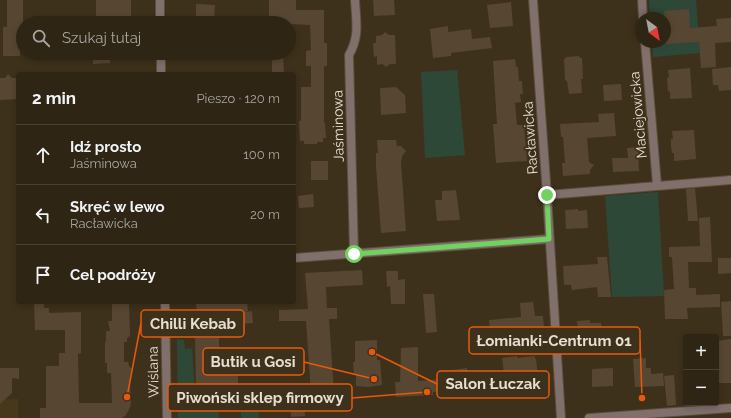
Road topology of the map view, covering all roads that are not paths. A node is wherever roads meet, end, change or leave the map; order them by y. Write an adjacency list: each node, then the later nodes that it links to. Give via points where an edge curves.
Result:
1 (160, 0): 6 (street)
2 (355, 0): 14 (street, Jaśminowa, via 357,33 349,55)
3 (533, 0): 12 (street, Racławicka)
4 (642, 0): 5 (street)
5 (643, 12)
6 (160, 16)
7 (646, 48): 11 (street, Maciejowicka)
8 (161, 60): 9 (street)
9 (161, 72)
10 (731, 180): 11 (street)
11 (657, 186): 12 (street)
12 (547, 195): 13 (street, Racławicka)
13 (549, 239): 14 (street); 19 (street, Racławicka)
14 (354, 254): 15 (street)
15 (296, 258)
16 (165, 304): 18 (street, Wiślana)
17 (731, 408): 20 (street)
18 (167, 418)
19 (561, 418)
20 (589, 418)

